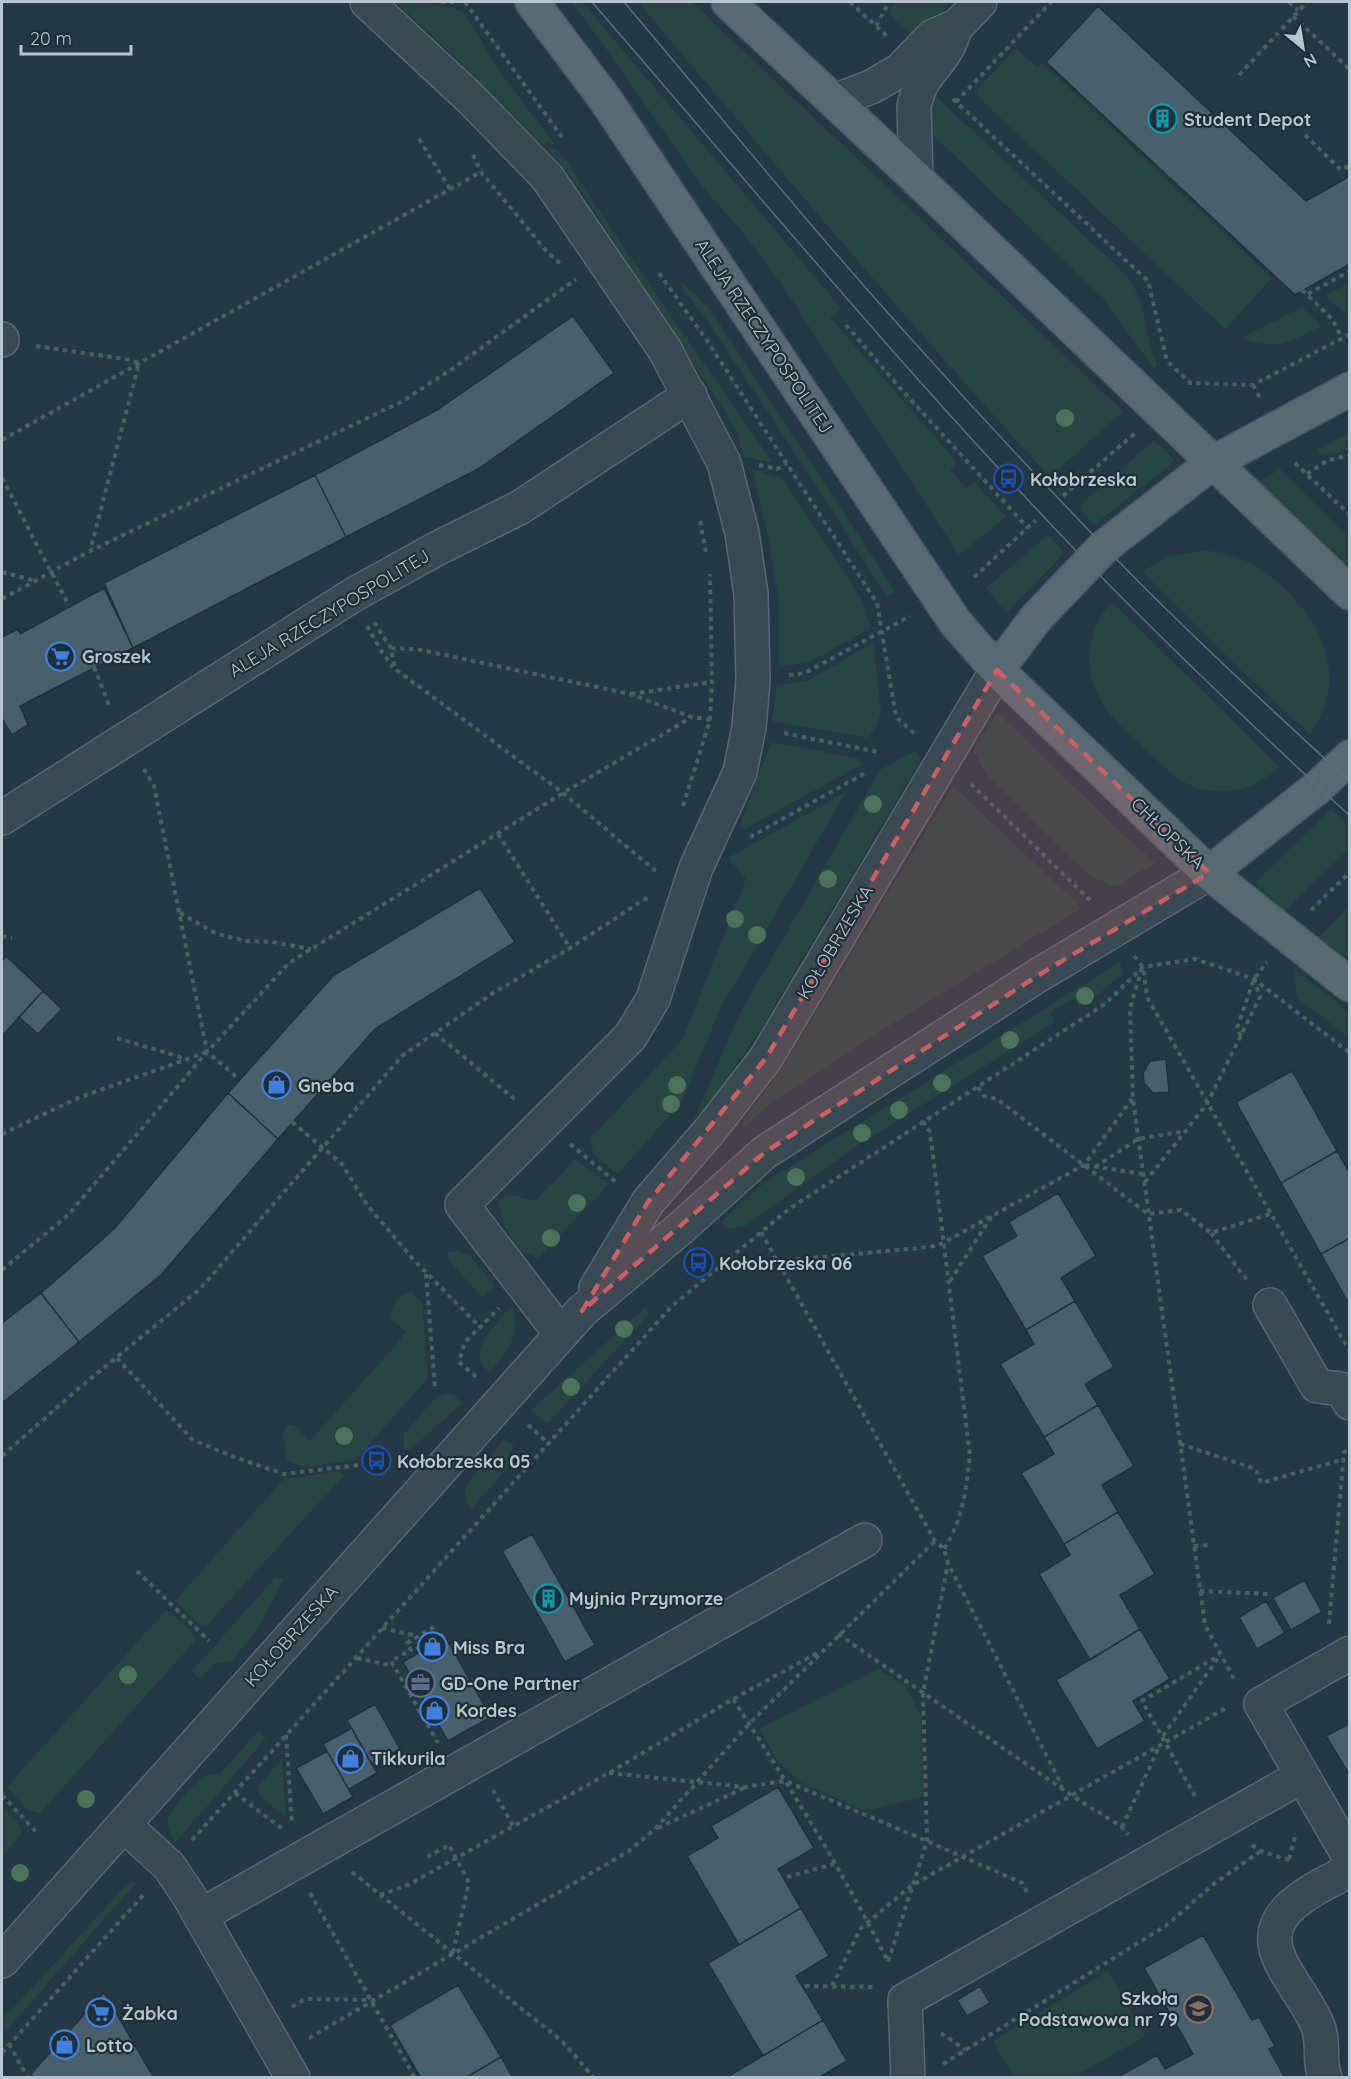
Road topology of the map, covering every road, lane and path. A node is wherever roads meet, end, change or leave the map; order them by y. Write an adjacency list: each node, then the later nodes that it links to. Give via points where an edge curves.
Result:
1 (367, 2): 37 (street, via 547,177 665,350)
2 (441, 2): 3 (path)
3 (454, 2)
4 (532, 2): 71 (main road, ALEJA RZECZYPOSPOLITEJ, via 605,99 955,622)
5 (728, 2): 18 (main road)
6 (850, 2): 14 (path)
7 (889, 2): 14 (path)
8 (980, 2): 15 (street, via 957,26 948,49)
9 (1051, 2): 19 (path)
10 (1289, 2): 12 (path)
11 (1307, 2): 12 (path)
12 (1298, 10): 13 (path)
13 (1293, 16): 16 (path); 17 (path)
14 (876, 26): 15 (path)
15 (920, 67): 18 (street, via 899,71); 19 (path); 24 (street, via 921,85 914,106)
16 (1350, 70)
17 (1239, 75)
18 (834, 101): 24 (main road)
19 (956, 102): 35 (path, via 1148,282 1167,361 1190,383)
20 (1305, 135): 22 (path, via 1341,170)
21 (419, 139): 25 (path)
22 (1350, 165)
23 (481, 172): 25 (path)
24 (916, 178): 43 (main road)
25 (450, 189): 34 (path)
26 (1350, 271): 29 (path)
27 (576, 278): 53 (path, via 403,401)
28 (1302, 290): 29 (path)
29 (1308, 294): 32 (path, via 1332,320)
30 (846, 325): 52 (path)
31 (1350, 334): 32 (path)
32 (1342, 338): 35 (path)
33 (2, 340): 34 (path)
34 (139, 363): 40 (path); 53 (path)
35 (1253, 385): 38 (path)
36 (1350, 389): 43 (main road, KOŁOBRZESKA)
37 (690, 395): 72 (street, via 724,463 742,533 751,594); 85 (street, ALEJA RZECZYPOSPOLITEJ, via 519,508 345,600)
38 (1260, 398)
39 (1135, 433): 48 (path)
40 (2, 440)
41 (1350, 455): 46 (path, via 1328,460)
42 (787, 463): 45 (path)
43 (1212, 463): 60 (main road); 71 (main road, KOŁOBRZESKA, via 1104,547 1037,617)
44 (1296, 463): 46 (path)
45 (777, 469)
46 (1307, 474): 50 (path)
47 (2, 478): 57 (path)
48 (1063, 496)
49 (697, 510): 54 (path)
50 (1350, 515)
51 (1036, 520): 52 (path)
52 (1028, 528): 58 (path)
53 (90, 551): 57 (path)
54 (707, 555)
55 (710, 567): 73 (path)
56 (2, 572): 59 (path)
57 (50, 574): 59 (path); 63 (path)
58 (974, 577)
59 (36, 581): 61 (path)
60 (1350, 592)
61 (2, 597)
62 (878, 603): 67 (path)
63 (69, 606)
64 (911, 616): 67 (path)
65 (376, 624): 68 (path)
66 (367, 628): 70 (path)
67 (882, 631): 72 (path, via 805,673); 77 (path, via 896,717)
68 (391, 648): 70 (path); 74 (path, via 416,649)
69 (94, 666): 75 (path)
70 (395, 669): 83 (path)
71 (997, 670): 89 (main road, CHŁOPSKA); 136 (street, KOŁOBRZESKA, via 766,1058 711,1130 648,1202)
72 (753, 680): 73 (path); 134 (street, via 750,727 740,772 696,868 653,999 630,1037 462,1205)
73 (711, 682): 74 (path); 84 (path, via 710,720)
74 (630, 694): 83 (path, via 692,717)
75 (114, 718)
76 (796, 735): 78 (path)
77 (920, 738)
78 (878, 752)
79 (1350, 757): 89 (main road, KOŁOBRZESKA)
80 (145, 771): 93 (path, via 154,786)
81 (867, 772): 87 (path)
82 (967, 780): 92 (path)
83 (563, 793): 86 (path); 90 (path)
84 (682, 809)
85 (2, 818)
86 (498, 834): 97 (path); 98 (path)
87 (749, 838)
88 (1350, 872): 94 (path)
89 (1209, 873): 102 (main road, CHŁOPSKA); 136 (street, KOŁOBRZESKA, via 1037,976 764,1153)
90 (662, 875)
91 (653, 894): 97 (path)
92 (1095, 905)
93 (179, 912): 98 (path, via 217,934); 106 (path)
94 (1305, 916)
95 (2, 936): 96 (path)
96 (12, 938)
97 (570, 948): 103 (path)
98 (311, 949): 106 (path, via 289,963)
99 (1272, 954): 101 (path)
100 (1143, 967): 101 (path, via 1195,959); 110 (path, via 1105,1004); 112 (path, via 1130,1008); 113 (path, via 1147,997)
101 (1254, 979): 104 (path, via 1237,1028); 104 (path, via 1260,997); 107 (path)
102 (1350, 985)
103 (435, 1033): 111 (path); 119 (path, via 402,1056)
104 (1241, 1035): 113 (path)
105 (117, 1038): 108 (path)
106 (207, 1052): 108 (path); 109 (path); 131 (path, via 68,1215)
107 (1350, 1053)
108 (187, 1059): 117 (path, via 78,1098)
109 (239, 1079)
110 (978, 1087): 114 (path); 120 (path, via 984,1096 997,1099)
111 (507, 1093)
112 (1133, 1099): 118 (path); 120 (path)
113 (1207, 1104): 116 (path); 126 (path)
114 (923, 1121): 127 (path, via 789,1209); 129 (path, via 930,1132)
115 (292, 1122): 119 (path)
116 (1187, 1131): 118 (path); 123 (path)
117 (2, 1134)
118 (1138, 1139): 121 (path); 122 (path)
119 (323, 1148): 132 (path, via 342,1164 367,1205); 139 (path, via 200,1289)
120 (1084, 1165): 121 (path); 124 (path); 125 (path)
121 (1095, 1167): 122 (path)
122 (1143, 1174): 123 (path)
123 (1144, 1182): 125 (path)
124 (993, 1214): 129 (path); 133 (path)
125 (1148, 1214): 128 (path, via 1181,1209); 143 (path)
126 (1270, 1214): 128 (path); 138 (path)
127 (761, 1232): 130 (path); 158 (path, via 671,1307)
128 (1211, 1233): 135 (path)
129 (943, 1243): 130 (path); 133 (path)
130 (778, 1261): 149 (path)
131 (2, 1270)
132 (426, 1273): 137 (path); 141 (path)
133 (949, 1282): 152 (path, via 970,1456 964,1504)
134 (524, 1285): 136 (street); 137 (path)
135 (1270, 1305): 142 (street, via 1317,1386 1341,1389)
136 (572, 1323): 188 (street, KOŁOBRZESKA)
137 (480, 1327): 140 (path, via 465,1342)
138 (1350, 1352)
139 (117, 1358): 145 (path); 147 (path, via 193,1440 284,1474)
140 (459, 1362)
141 (435, 1387)
142 (1350, 1403)
143 (1180, 1444): 146 (path, via 1256,1469 1261,1483); 151 (path)
144 (1350, 1449): 146 (path, via 1344,1452)
145 (2, 1456)
146 (1344, 1459): 165 (path)
147 (367, 1464)
148 (865, 1540): 176 (street)
149 (935, 1540): 152 (path); 159 (path)
150 (1211, 1545): 151 (path)
151 (1194, 1546): 155 (path)
152 (944, 1549): 153 (path)
153 (948, 1563): 168 (path); 182 (path)
154 (137, 1571): 161 (path)
155 (1200, 1591): 156 (path); 163 (path, via 1205,1626)
156 (1270, 1594)
157 (434, 1627): 160 (path)
158 (382, 1628): 160 (path); 164 (path)
159 (838, 1634): 162 (path); 168 (path)
160 (418, 1636): 166 (path, via 406,1643 411,1650 391,1661)
161 (208, 1641)
162 (823, 1650): 169 (path); 171 (path)
163 (1220, 1655): 167 (path); 173 (path); 173 (path, via 1142,1701)
164 (356, 1658): 166 (path); 172 (path)
165 (1337, 1660): 178 (street, via 1262,1704)
166 (394, 1666): 176 (path)
167 (1240, 1689)
168 (923, 1693): 182 (path); 193 (path)
169 (734, 1699): 171 (path); 177 (path)
170 (1235, 1703): 174 (path)
171 (749, 1724): 179 (path); 180 (path)
172 (286, 1736): 183 (path); 187 (path)
173 (1163, 1736): 174 (path)
174 (1166, 1742): 175 (path); 186 (path)
175 (1159, 1746): 185 (path); 189 (path)
176 (455, 1772): 194 (street)
177 (609, 1773): 180 (path); 198 (path)
178 (1302, 1776): 199 (street); 201 (street)
179 (785, 1781): 181 (path); 193 (path); 200 (path)
180 (697, 1783): 181 (path); 190 (path)
181 (744, 1787): 190 (path)
182 (1062, 1788): 185 (path)
183 (234, 1793): 192 (path); 202 (path)
184 (2, 1795): 191 (path)
185 (1071, 1795): 189 (path); 197 (path)
186 (1196, 1797)
187 (292, 1824)
188 (124, 1825): 202 (street); 212 (street, KOŁOBRZESKA)
189 (1122, 1827): 201 (path)
190 (656, 1828): 211 (path, via 613,1861)
191 (38, 1833)
192 (292, 1835)
193 (927, 1841): 197 (path); 205 (path)
194 (330, 1842): 207 (path, via 345,1866); 208 (street)
195 (1261, 1851): 218 (path, via 1215,1883 1167,1925)
196 (427, 1857): 198 (path, via 449,1845)
197 (963, 1857): 205 (path); 209 (path, via 1022,1883)
198 (456, 1858): 207 (path, via 408,1885); 211 (path, via 469,1883)
199 (1350, 1858)
200 (834, 1864): 204 (path); 210 (path)
201 (1145, 1865): 209 (street)
202 (169, 1866): 208 (street); 217 (path)
203 (1350, 1870): 225 (street, via 1302,1897 1284,1911 1275,1927 1279,1959 1318,2025)
204 (787, 1876)
205 (911, 1886): 210 (path); 210 (path, via 888,1962)
206 (308, 1891): 214 (path)
207 (380, 1894): 211 (path)
208 (200, 1916): 215 (street)
209 (1045, 1921): 221 (street, via 905,2000)
210 (868, 1922): 213 (path, via 861,1928 832,1986)
211 (453, 1953): 214 (path); 224 (path, via 563,2042)
212 (2, 1961)
213 (805, 1986)
214 (373, 2000): 215 (path, via 305,1999); 220 (path); 223 (path)
215 (262, 2024): 220 (street)
216 (932, 2037): 218 (path, via 939,2032)
217 (9, 2044): 219 (path); 222 (path)
218 (965, 2050): 221 (path)
219 (2, 2053)
220 (286, 2066)
221 (922, 2073)
222 (28, 2078)
223 (415, 2078)
224 (594, 2078)
225 (1325, 2078)

